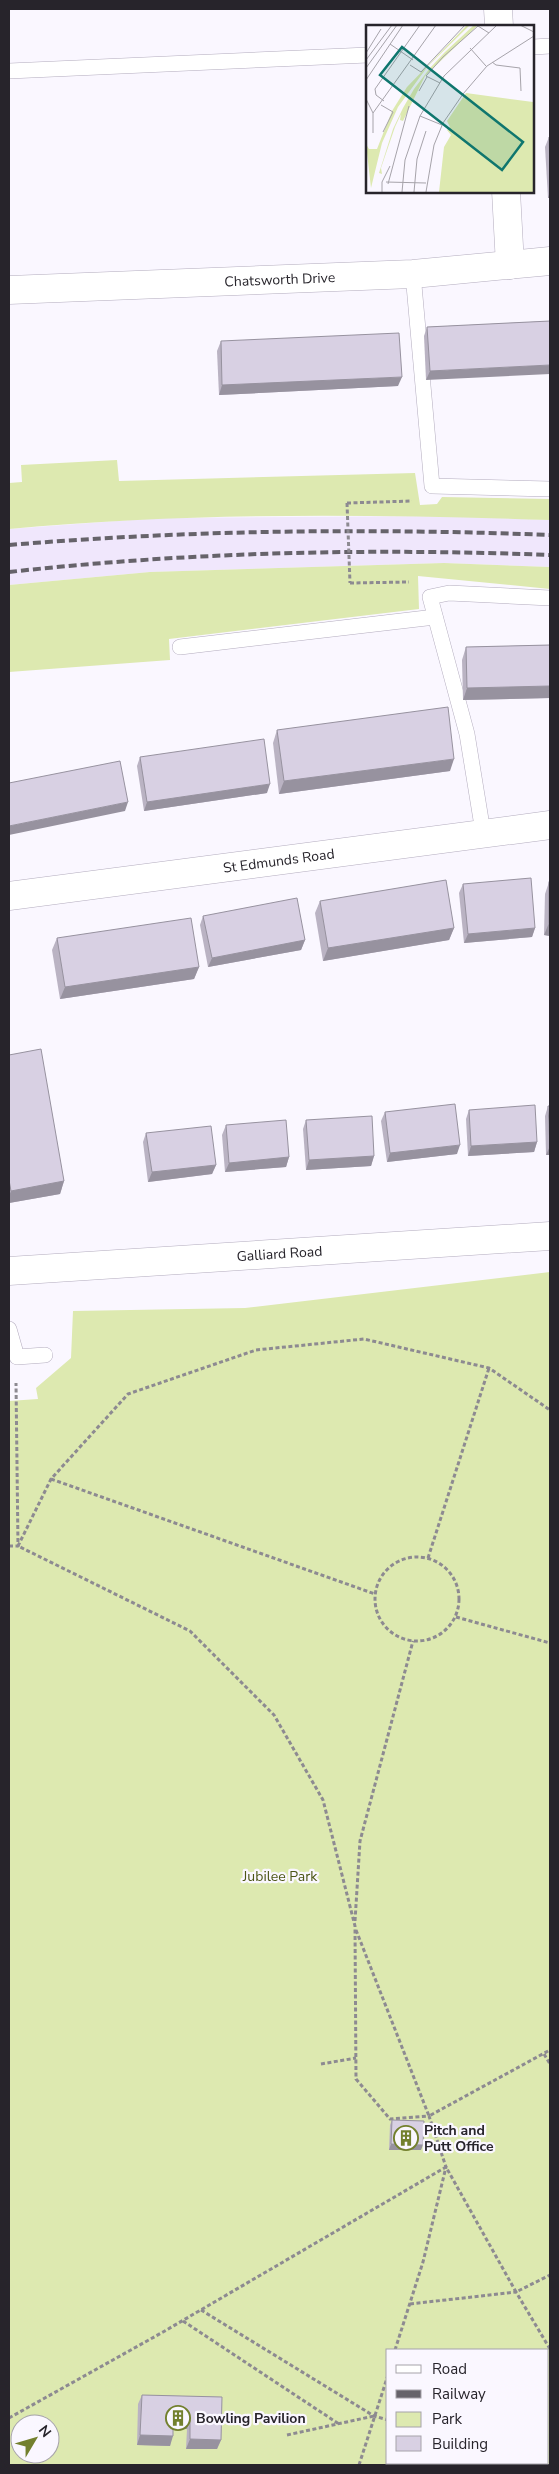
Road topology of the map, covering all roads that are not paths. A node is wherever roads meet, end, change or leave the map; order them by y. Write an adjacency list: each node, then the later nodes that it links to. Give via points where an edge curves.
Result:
1 (498, 9): 2 (street)
2 (499, 25)
3 (550, 46): 4 (lane)
4 (534, 47)
5 (366, 55): 6 (lane)
6 (9, 71)
7 (506, 192): 9 (street)
8 (550, 261): 9 (street, Chatsworth Drive)
9 (510, 265): 10 (street, Chatsworth Drive)
10 (413, 274): 11 (street, Chatsworth Drive); 12 (lane, via 432,486)
11 (9, 290)
12 (550, 489)
13 (550, 598): 14 (lane, via 449,593 430,597)
14 (435, 617): 15 (lane); 17 (lane, via 467,734)
15 (180, 648)
16 (550, 825): 17 (street, St Edmunds Road)
17 (483, 832): 18 (street, St Edmunds Road)
18 (9, 896)
19 (550, 1236): 20 (street, Galliard Road)
20 (9, 1271)
21 (9, 1329): 22 (lane, via 17,1357)
22 (45, 1355)

